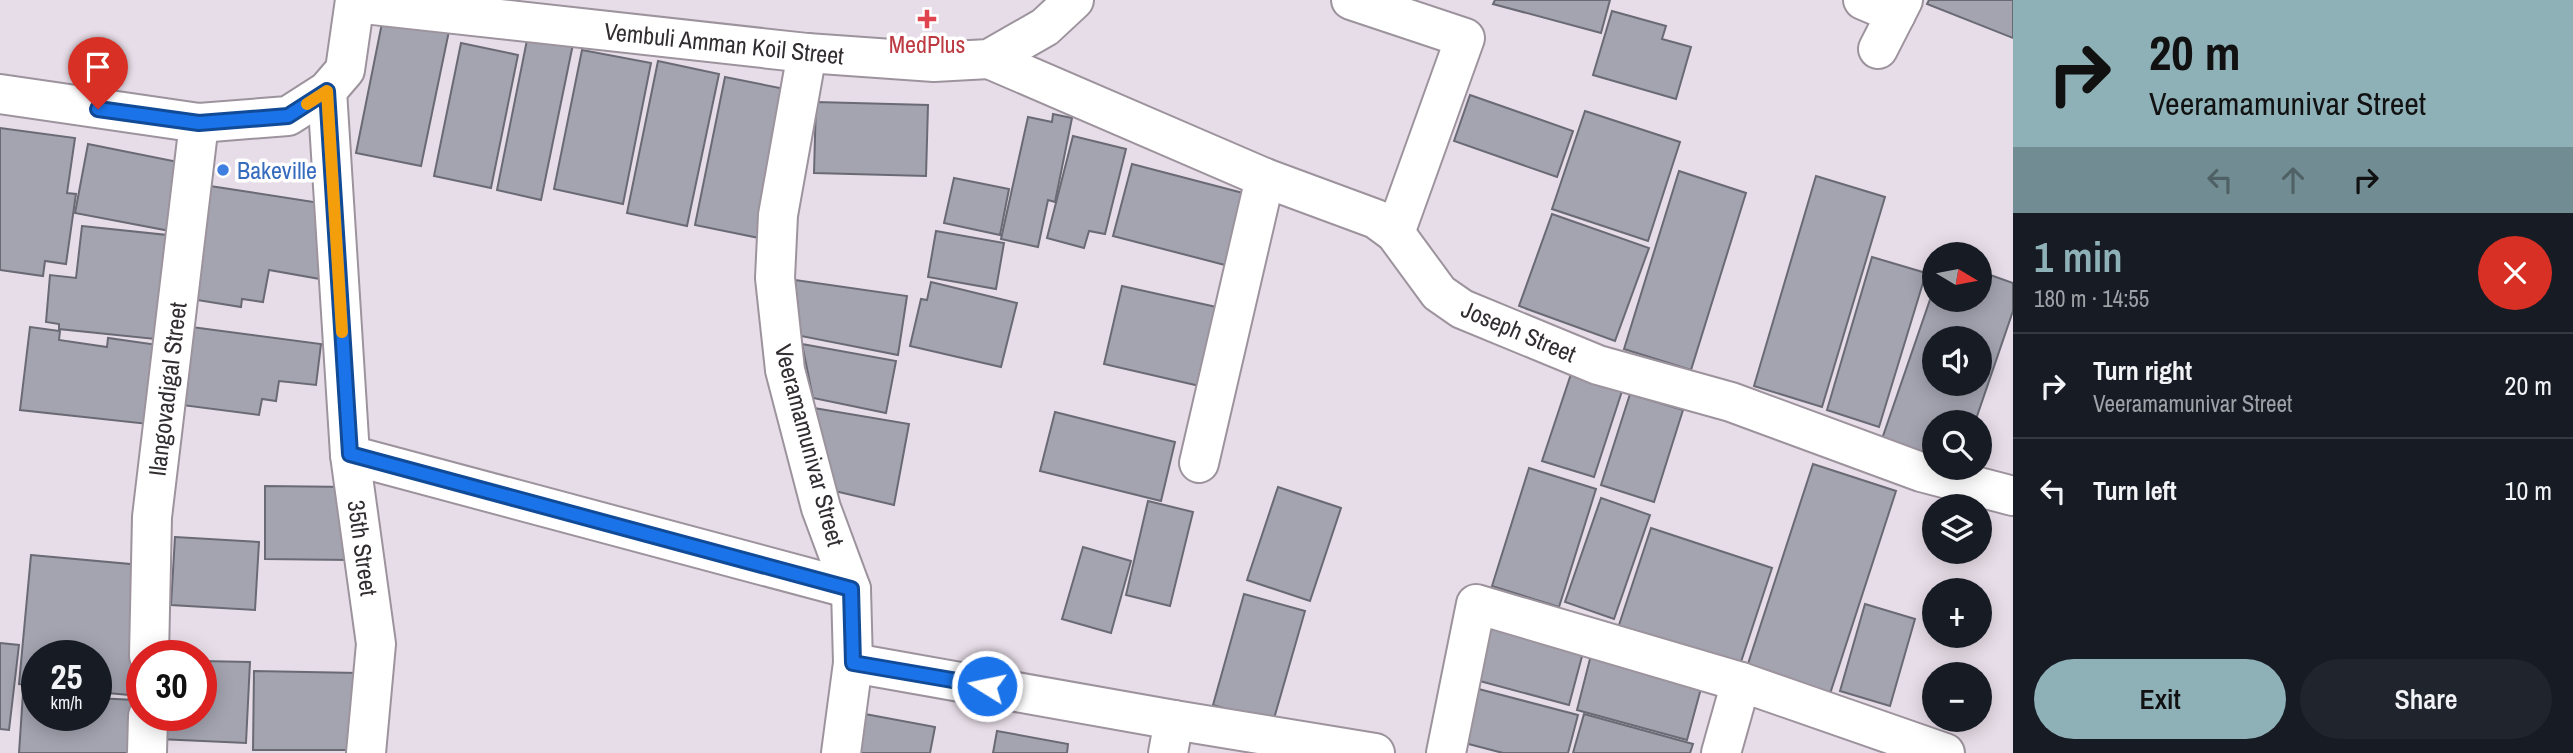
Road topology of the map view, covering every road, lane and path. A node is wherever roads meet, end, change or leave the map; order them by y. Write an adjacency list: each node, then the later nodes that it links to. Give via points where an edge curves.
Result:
1 (1074, 0): 7 (street, Vembuli Amman Koil Street, via 1045,27)
2 (1351, 0): 12 (street, via 1465,38)
3 (355, 1): 6 (street, Vembuli Amman Koil Street); 8 (street, via 345,70)
4 (1887, 5): 5 (street)
5 (1878, 49)
6 (807, 53): 7 (street, Vembuli Amman Koil Street, via 933,62); 16 (street, Veeramamunivar Street, via 778,215 775,278 785,370 821,508)
7 (989, 59): 11 (street, Joseph Street)
8 (327, 91): 10 (street, via 288,116); 13 (street, 35th Street)
9 (0, 93): 10 (street)
10 (199, 123): 17 (street, Ilangovadigal Street, via 152,517)
11 (1265, 178): 12 (street, Joseph Street, via 1376,219); 14 (street)
12 (1395, 233): 15 (street, Joseph Street, via 1430,284 1462,309 1598,365 1731,402 1921,472)
13 (350, 454): 16 (street); 23 (street, 35th Street, via 376,644)
14 (1199, 463)
15 (2013, 496)
16 (851, 589): 18 (street, Veeramamunivar Street)
17 (149, 640)
18 (853, 663): 21 (street); 24 (street, Veeramamunivar Street)
19 (1741, 682): 26 (street, via 1476,604); 27 (street); 28 (street)
20 (148, 731): 22 (street)
21 (1171, 736): 25 (street)
22 (147, 753)
23 (366, 753)
24 (841, 753)
25 (1375, 753)
26 (1446, 753)
27 (1721, 753)
28 (1945, 753)

